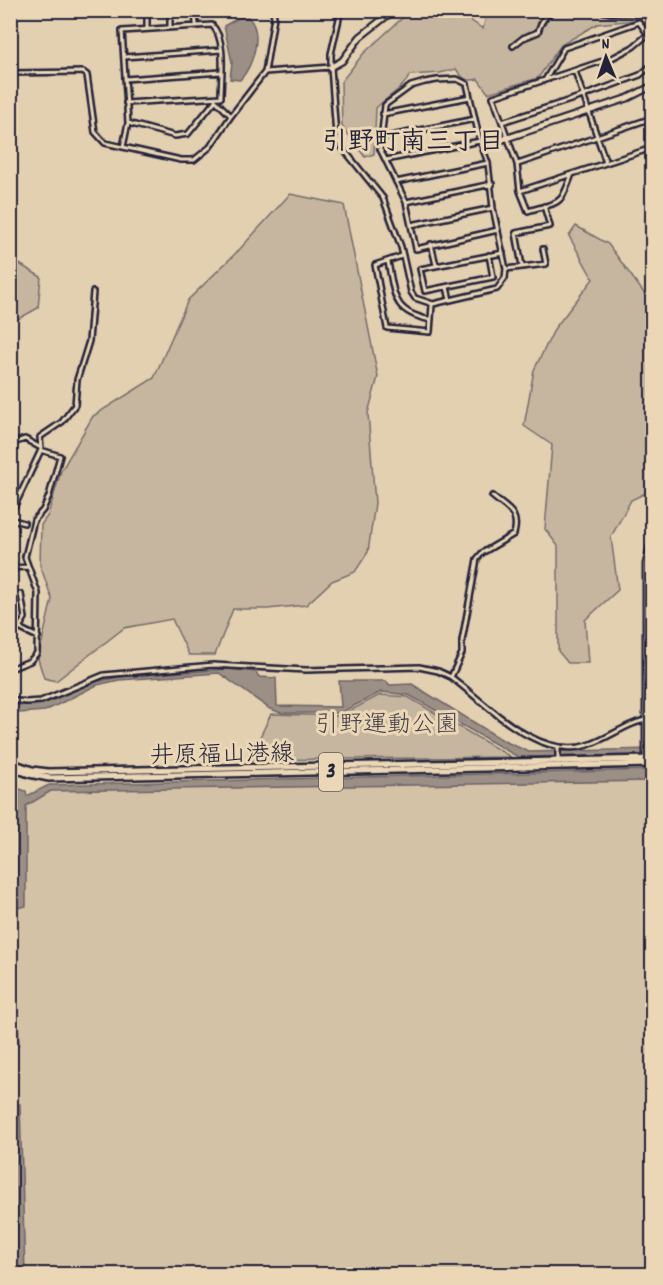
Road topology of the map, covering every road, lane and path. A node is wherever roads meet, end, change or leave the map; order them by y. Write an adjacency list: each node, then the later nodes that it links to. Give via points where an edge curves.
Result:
1 (147, 10): 12 (street)
2 (170, 10): 11 (street)
3 (195, 10): 10 (street)
4 (273, 10): 23 (street)
5 (341, 10): 20 (street)
6 (394, 10): 20 (street)
7 (555, 10): 16 (street, via 540,22 538,32)
8 (596, 10): 9 (street)
9 (652, 12)
10 (196, 24): 11 (street); 17 (street, via 212,24)
11 (170, 27): 12 (street)
12 (147, 29): 18 (street, via 122,31)
13 (652, 31): 14 (street)
14 (648, 35): 15 (street); 21 (street, via 623,53); 26 (street, via 639,22 564,48)
15 (652, 40)
16 (513, 46)
17 (221, 50): 18 (street); 22 (street)
18 (124, 57): 25 (street)
19 (652, 65): 28 (street, via 640,75)
20 (331, 67): 23 (street); 62 (street, via 336,136 383,198)
21 (575, 71): 26 (street); 28 (street)
22 (221, 72): 25 (street); 30 (street, via 221,97)
23 (265, 72): 34 (street)
24 (10, 73): 43 (street, via 83,72 87,75 95,132 105,143)
25 (125, 79): 31 (street)
26 (544, 81): 37 (street, via 493,97)
27 (652, 86): 32 (street)
28 (584, 96): 32 (street); 37 (street)
29 (470, 97): 33 (street); 33 (street, via 467,84 458,79 437,80 411,86 385,105); 36 (street)
30 (215, 100): 31 (street); 34 (street); 38 (street, via 188,134 175,136)
31 (126, 103): 38 (street)
32 (589, 111): 39 (street); 41 (street)
33 (383, 114): 40 (street)
34 (231, 116): 43 (street, via 210,147 194,159 181,160)
35 (652, 118): 39 (street)
36 (475, 119): 40 (street); 42 (street)
37 (502, 122): 41 (street)
38 (128, 123): 43 (street)
39 (597, 137): 47 (street); 48 (street)
40 (381, 138): 45 (street, via 380,149)
41 (507, 138): 42 (street); 48 (street)
42 (482, 143): 45 (street); 46 (street)
43 (123, 147)
44 (652, 148): 47 (street)
45 (386, 160): 50 (street)
46 (488, 163): 50 (street); 51 (street)
47 (606, 163): 49 (street)
48 (518, 164): 52 (street)
49 (572, 174): 52 (street); 54 (street, via 563,199)
50 (396, 182): 53 (street)
51 (492, 184): 53 (street); 55 (street)
52 (520, 191): 54 (street, via 528,211)
53 (406, 202): 56 (street)
54 (544, 206): 65 (street, via 550,226 516,233)
55 (493, 208): 56 (street); 57 (street)
56 (411, 225): 58 (street, via 416,249)
57 (498, 230): 58 (street); 60 (street)
58 (431, 244): 64 (street)
59 (543, 249): 65 (street, via 546,264)
60 (502, 253): 61 (street); 66 (street)
61 (489, 255): 64 (street); 67 (street, via 493,277)
62 (402, 256): 63 (street); 70 (street, via 411,292 415,298)
63 (388, 262): 71 (street, via 401,307 414,316); 71 (street, via 375,266 387,328 430,332)
64 (436, 265): 67 (street, via 420,269 425,291)
65 (522, 266): 66 (street)
66 (506, 270): 69 (street, via 497,289)
67 (447, 287): 69 (street)
68 (93, 292): 72 (street, via 89,341 77,380 75,405 62,422 40,437)
69 (450, 300): 70 (street)
70 (432, 304): 71 (street)
71 (431, 320)
72 (41, 449): 73 (street, via 25,439); 75 (street); 78 (street, via 60,456 49,496 34,520 25,557)
73 (10, 450)
74 (492, 496): 87 (street, via 514,514 517,523 514,534 477,559 462,653)
75 (10, 517): 76 (street)
76 (24, 523)
77 (652, 540): 90 (street, via 646,564)
78 (28, 567): 79 (street); 83 (street, via 38,593)
79 (10, 568)
80 (10, 594): 82 (street, via 21,594 25,618)
81 (10, 624): 82 (street)
82 (19, 628): 83 (street)
83 (38, 637): 85 (street, via 37,653)
84 (10, 664): 85 (street)
85 (16, 667): 86 (street)
86 (10, 669)
87 (452, 677): 88 (street, via 418,667 306,670 213,665 104,675 41,701); 91 (street, via 529,737)
88 (10, 700)
89 (652, 719): 90 (street)
90 (645, 720): 91 (street, via 587,746); 94 (street)
91 (558, 749): 93 (street)
92 (10, 762): 93 (main road, 井原福山港線 / 3, via 48,772)
93 (558, 762): 94 (main road, 井原福山港線 / 3); 95 (main road, 井原福山港線 / 3, via 49,778)
94 (649, 762)
95 (10, 767)

